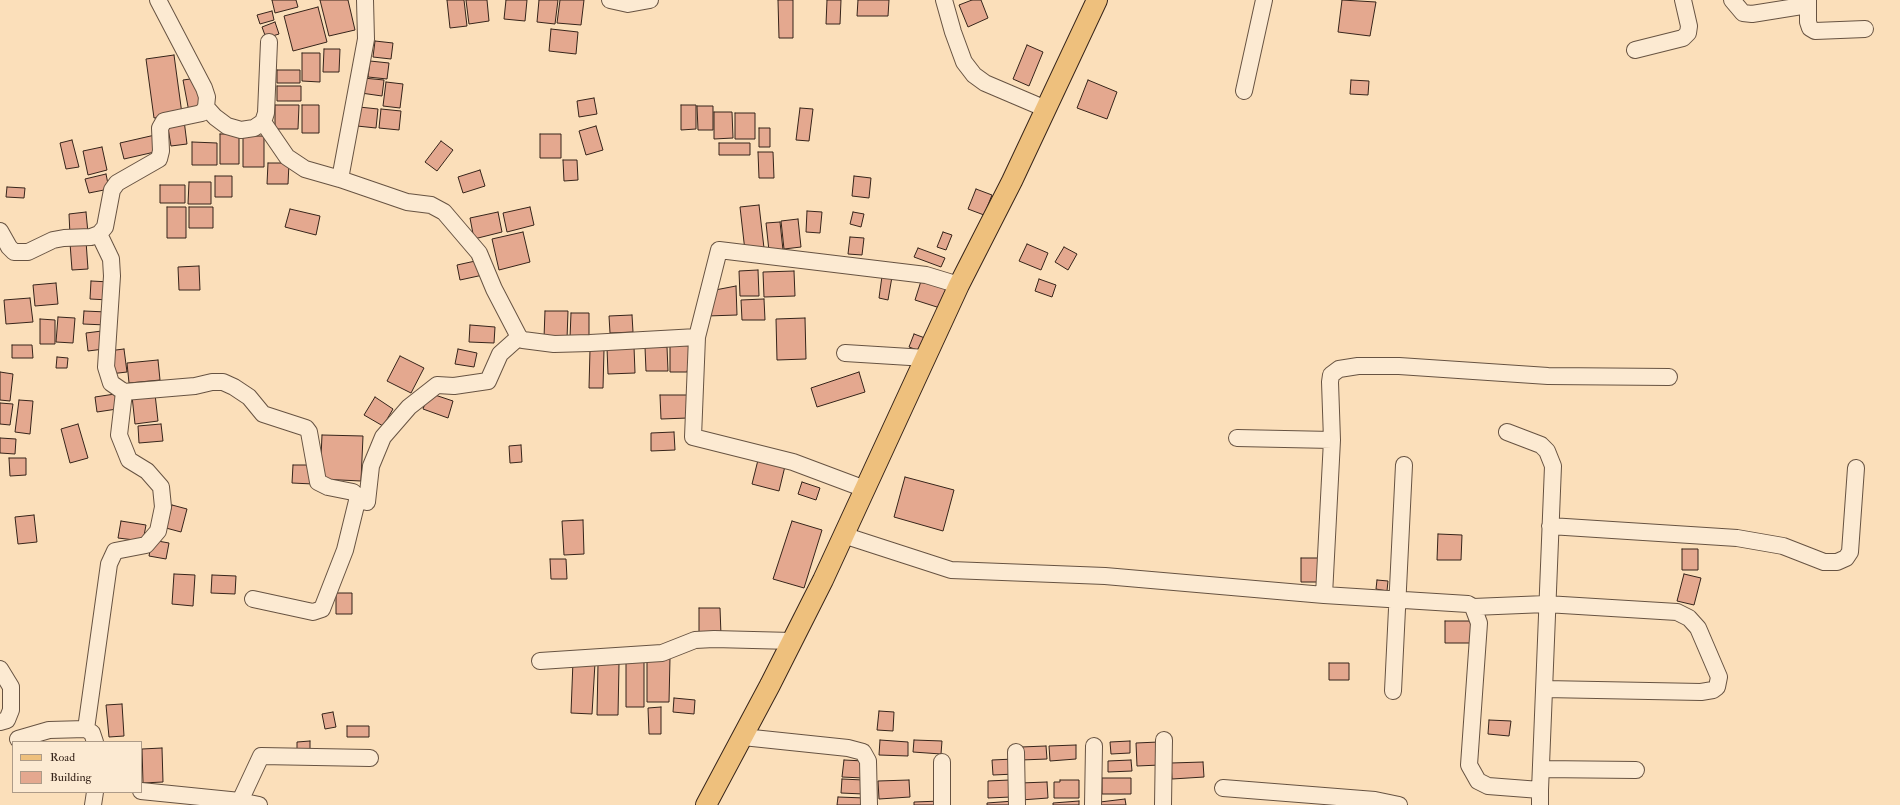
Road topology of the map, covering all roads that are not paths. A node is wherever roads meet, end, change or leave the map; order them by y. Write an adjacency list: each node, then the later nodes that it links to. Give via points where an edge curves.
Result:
1 (158, 0): 15 (street, via 200,78 207,98)
2 (365, 0): 18 (street, via 366,38)
3 (610, 0): 4 (street, via 628,4)
4 (650, 0)
5 (944, 0): 16 (street, via 964,62 974,75 985,83)
6 (1097, 0): 16 (main road)
7 (1264, 0): 14 (street)
8 (1683, 0): 13 (street, via 1689,26 1688,33 1683,38)
9 (1732, 0): 10 (street, via 1743,13 1752,14)
10 (1808, 3): 11 (street, via 1808,22 1810,28 1815,31)
11 (1865, 28)
12 (269, 42): 17 (street, via 266,114)
13 (1635, 50)
14 (1244, 91)
15 (206, 107): 17 (street, via 226,126 241,130 254,128); 20 (street, via 202,113 164,121 160,128 162,151 158,159 117,183 112,190 105,227)
16 (1046, 109): 21 (main road)
17 (263, 122): 18 (street, via 293,162 304,169)
18 (340, 179): 22 (street, via 407,202 431,205 444,212 479,253)
19 (0, 231): 20 (street, via 8,247 14,252 28,252 53,240)
20 (99, 234): 27 (street, via 111,259 112,276 106,367 111,383)
21 (959, 285): 23 (street, via 926,275 719,250); 25 (main road)
22 (519, 337): 23 (street, via 528,341 554,344 639,342); 34 (street, via 500,354 488,381 454,386 436,385 409,407 383,437 371,466 367,502)
23 (697, 337): 33 (street, via 693,437 794,462)
24 (845, 353): 25 (street)
25 (926, 358): 33 (main road)
26 (1669, 376): 30 (street, via 1548,376 1399,366 1358,366 1339,369 1331,375 1330,382)
27 (124, 392): 34 (street, via 195,386 212,382 223,382 234,387 249,398 263,414 306,428 309,432 318,482 328,487 353,492 358,497); 48 (street, via 119,435 129,460 147,471 161,487 163,507 158,532 146,545 115,551 109,564)
28 (1507, 432): 35 (street, via 1541,445 1551,458 1553,466)
29 (1237, 438): 30 (street)
30 (1332, 440): 37 (street)
31 (1404, 465): 39 (street)
32 (1856, 468): 35 (street, via 1850,552 1846,558 1837,562 1824,562 1783,546 1737,538)
33 (865, 489): 36 (main road)
34 (357, 500): 38 (street, via 345,550 322,609 313,612)
35 (1550, 526): 40 (street)
36 (843, 535): 37 (street, via 951,570 1105,576); 42 (main road)
37 (1324, 595): 39 (street)
38 (253, 598)
39 (1398, 599): 41 (street, via 1460,603); 46 (street)
40 (1546, 604): 41 (street); 45 (street); 45 (street, via 1677,612 1689,618 1698,628 1719,677 1717,687 1702,692)
41 (1473, 607): 61 (street, via 1479,623 1469,765 1478,781 1488,786)
42 (792, 642): 43 (street, via 695,640 662,653); 49 (main road)
43 (540, 661)
44 (0, 669): 47 (street, via 11,687 11,710 6,720)
45 (1545, 689): 56 (street)
46 (1393, 691)
47 (0, 722)
48 (91, 735): 50 (street, via 49,730)
49 (743, 737): 65 (main road); 66 (street, via 848,748 863,752 868,761)
50 (18, 739)
51 (1164, 740): 70 (street)
52 (1094, 746): 69 (street)
53 (1016, 752): 68 (street)
54 (370, 758): 62 (street, via 260,756)
55 (942, 762): 67 (street)
56 (1541, 769): 57 (street); 61 (street)
57 (1636, 770)
58 (1223, 788): 71 (street, via 1375,800)
59 (142, 791): 62 (street)
60 (95, 793): 63 (street)
61 (1540, 797)
62 (240, 801): 64 (street)
63 (93, 805)
64 (259, 805)
65 (706, 805)
66 (868, 805)
67 (942, 805)
68 (1017, 805)
69 (1093, 805)
70 (1163, 805)
71 (1399, 805)

